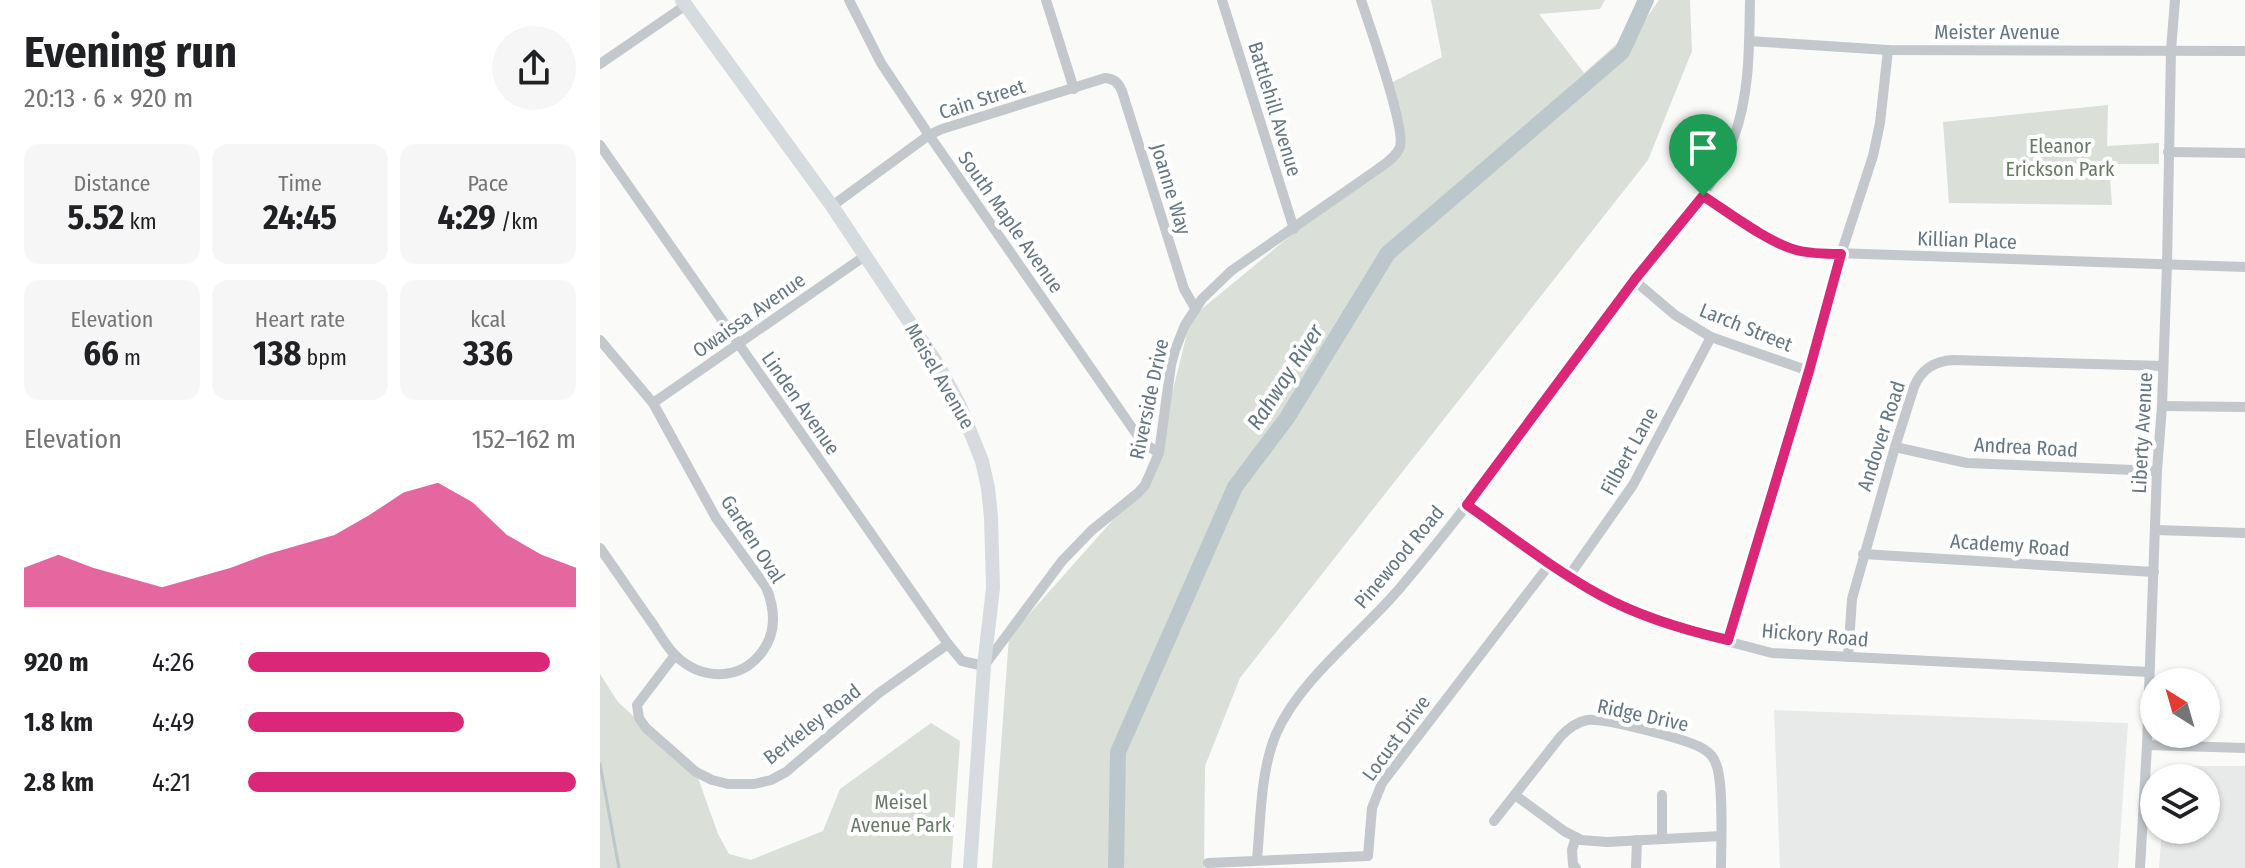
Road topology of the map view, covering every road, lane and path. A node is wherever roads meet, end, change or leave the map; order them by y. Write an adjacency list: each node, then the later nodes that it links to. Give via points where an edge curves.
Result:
1 (849, 0): 15 (street, South Maple Avenue, via 881,63)
2 (1046, 0): 14 (street)
3 (1222, 0): 21 (street, Battlehill Avenue)
4 (1361, 0): 21 (street, Riverside Drive, via 1402,140 1399,150 1378,169)
5 (1750, 0): 8 (street, Pinewood Road)
6 (2175, 0): 10 (street, Liberty Avenue)
7 (684, 3): 12 (street); 20 (main road, Meisel Avenue)
8 (1749, 41): 9 (street, Meister Avenue); 19 (street, Pinewood Road, via 1738,122 1724,161)
9 (1888, 50): 10 (street, Meister Avenue); 22 (street, via 1875,145)
10 (2171, 50): 11 (street, Meister Avenue); 17 (street, Liberty Avenue)
11 (2245, 51)
12 (600, 64)
13 (1115, 81): 14 (street, Cain Street, via 1105,78); 27 (street, Joanne Way, via 1184,289)
14 (1074, 89): 15 (street, Cain Street)
15 (929, 135): 20 (street, Cain Street); 37 (street, South Maple Avenue, via 1142,442)
16 (600, 145): 30 (street, Linden Avenue)
17 (2168, 152): 18 (street); 24 (street, Liberty Avenue)
18 (2245, 153)
19 (1703, 196): 22 (street, Killian Place, via 1793,249); 26 (street, Pinewood Road)
20 (832, 206): 23 (main road, Meisel Avenue)
21 (1294, 229): 27 (street, Riverside Drive, via 1221,279)
22 (1841, 254): 24 (street, Killian Place); 32 (street)
23 (865, 256): 30 (street, Owaissa Avenue); 51 (main road, Meisel Avenue, via 938,365 982,461 990,502 993,588)
24 (2167, 265): 25 (street, Killian Place); 31 (street, Liberty Avenue)
25 (2245, 267)
26 (1635, 281): 28 (street, Larch Street); 39 (street, Pinewood Road)
27 (1195, 308): 37 (street, Riverside Drive, via 1171,365)
28 (1711, 337): 32 (street, Larch Street); 46 (street, Filbert Lane, via 1633,485)
29 (600, 340): 33 (street, Garden Oval)
30 (738, 344): 33 (street, Owaissa Avenue); 48 (street, Linden Avenue)
31 (2163, 366): 34 (street, Liberty Avenue); 36 (street, Andover Road, via 1941,362 1917,380)
32 (1809, 371): 47 (street)
33 (653, 403): 49 (street, Garden Oval, via 716,518 766,587 773,611 766,647 744,669 707,673)
34 (2162, 406): 35 (street); 38 (street, Liberty Avenue)
35 (2245, 407)
36 (1895, 447): 38 (street, Andrea Road, via 1967,463); 43 (street, Andover Road)
37 (1159, 453): 51 (street, Riverside Drive, via 1145,485 1062,561)
38 (2157, 471): 40 (street, Liberty Avenue)
39 (1467, 505): 44 (street, Hickory Road); 64 (street, Pinewood Road, via 1399,590 1287,713 1266,769)
40 (2156, 530): 41 (street); 45 (street, Liberty Avenue)
41 (2245, 533)
42 (600, 548): 49 (street, Garden Oval)
43 (1863, 554): 45 (street, Academy Road); 50 (street, Andover Road, via 1852,599)
44 (1550, 564): 46 (street, Hickory Road); 64 (street, Locust Drive, via 1382,783 1372,808 1368,856)
45 (2154, 572): 52 (street, Liberty Avenue)
46 (1569, 576): 47 (street, Hickory Road, via 1638,613)
47 (1728, 640): 50 (street, Hickory Road, via 1772,653)
48 (948, 644): 49 (street, Berkeley Road, via 879,693 786,772 745,785 696,772 639,718 637,705); 51 (street, Linden Avenue, via 962,661)
49 (675, 655)
50 (1848, 657): 53 (street, Hickory Road)
51 (984, 666): 66 (main road, Meisel Avenue)
52 (2149, 668)
53 (2140, 672)
54 (2220, 747): 56 (street)
55 (2147, 748): 70 (street, Liberty Avenue)
56 (2245, 748)
57 (1515, 795): 59 (street, Ridge Drive); 60 (street, Ridge Drive, via 1571,727 1588,720 1608,721 1695,744 1711,755 1720,779); 61 (street)
58 (1662, 795): 62 (street)
59 (1494, 821)
60 (1721, 836): 62 (street); 69 (street, Ridge Drive)
61 (1576, 837): 63 (street); 67 (street)
62 (1662, 839): 63 (street)
63 (1637, 840): 68 (street)
64 (1257, 859): 65 (street, Locust Drive)
65 (1208, 863)
66 (970, 868)
67 (1576, 868)
68 (1636, 868)
69 (1721, 868)
70 (2140, 868)

